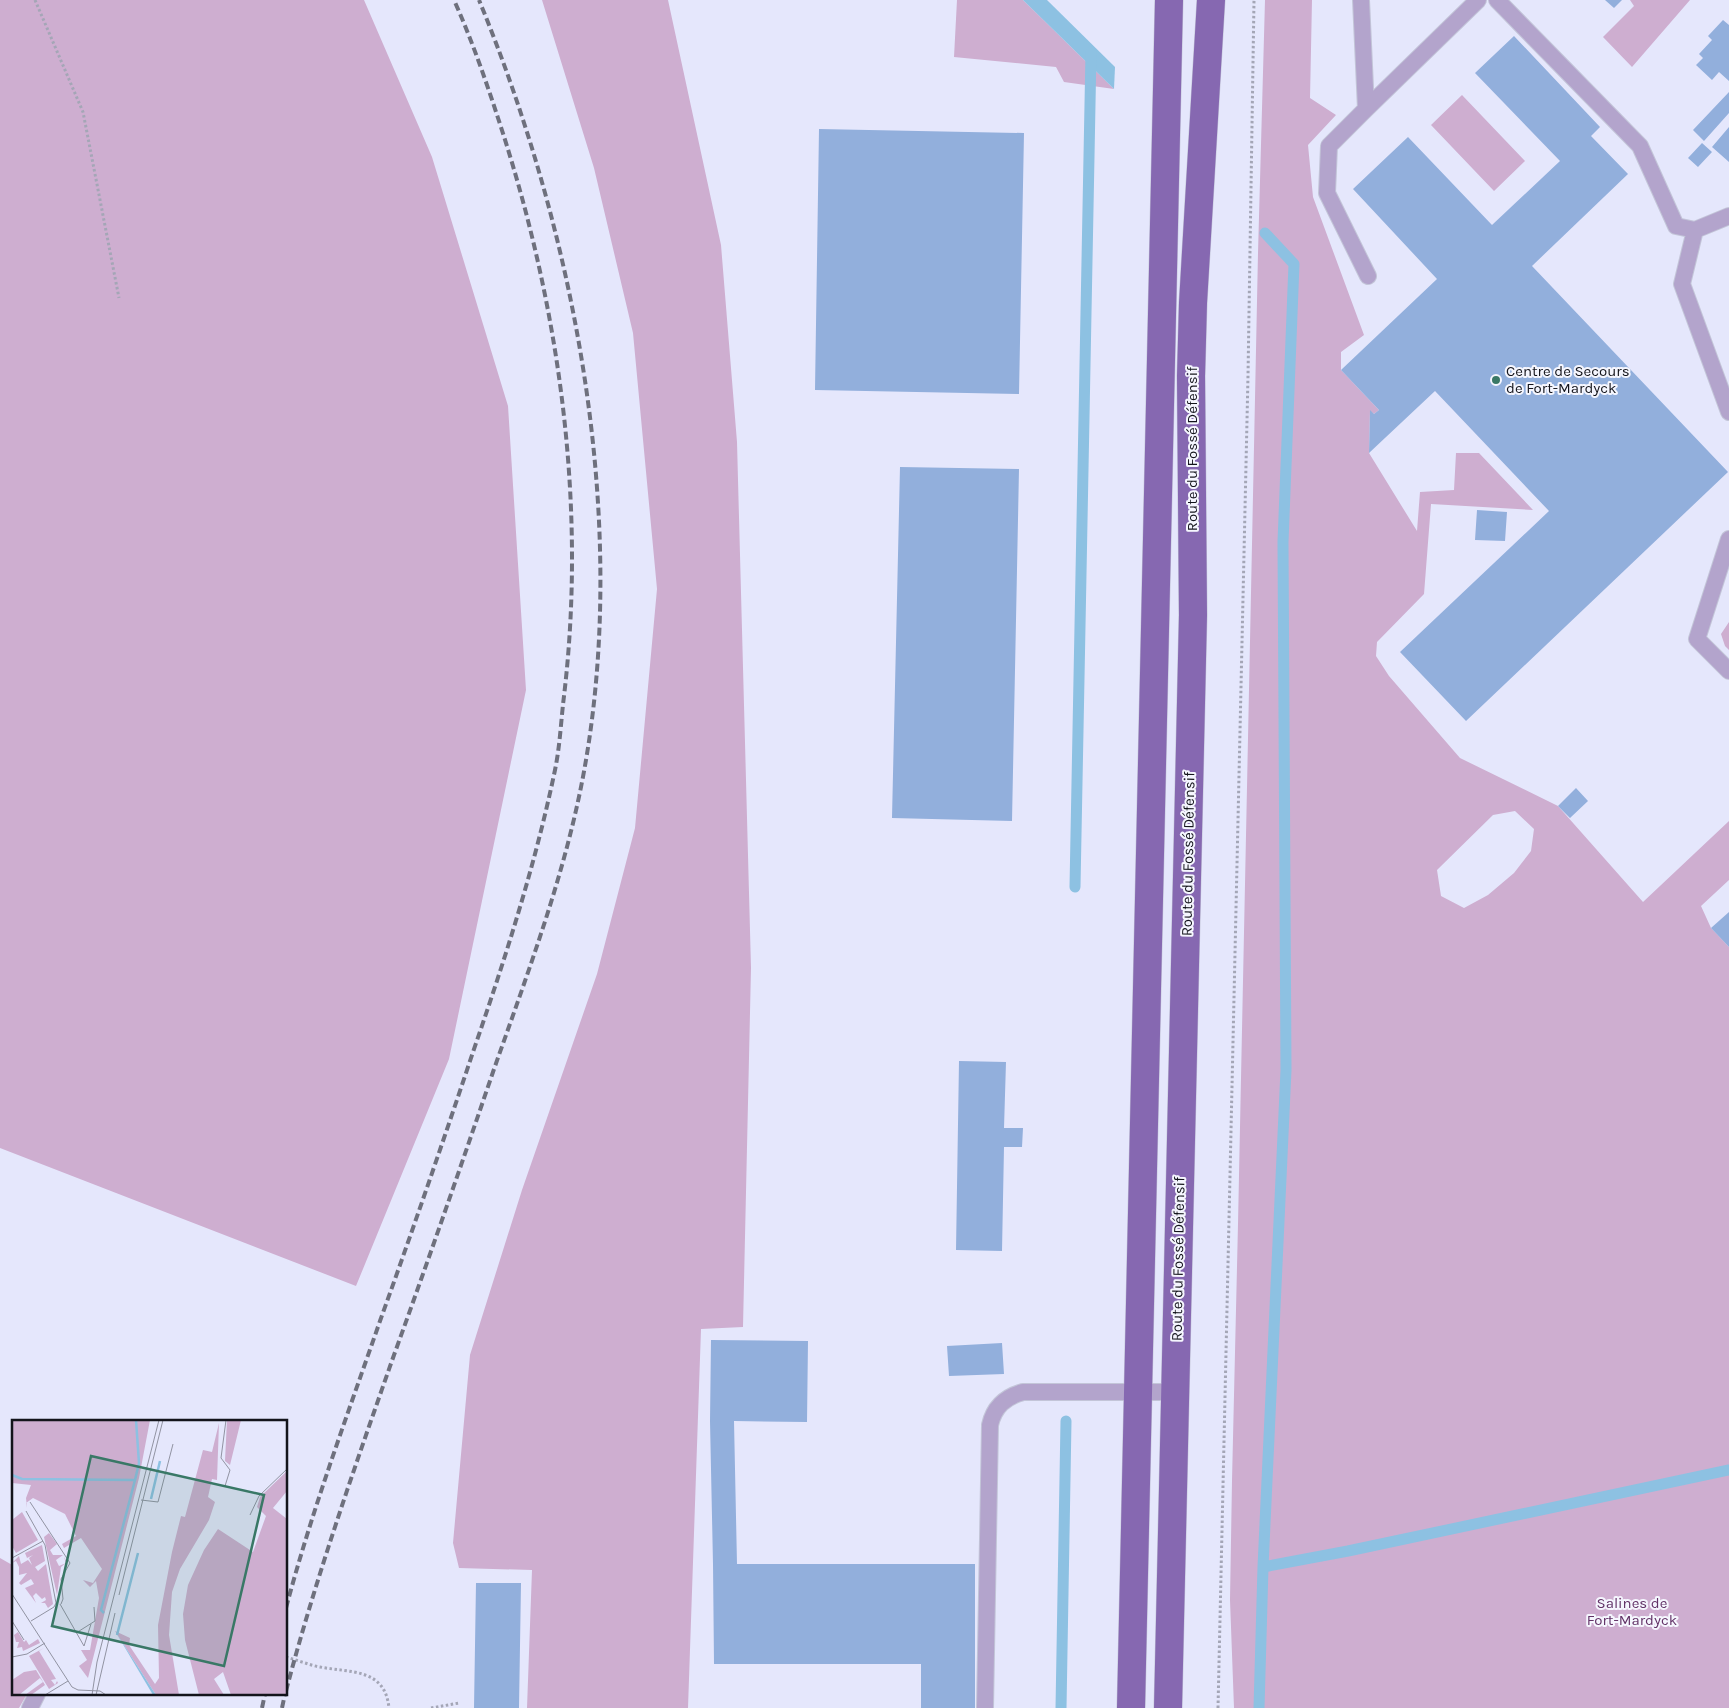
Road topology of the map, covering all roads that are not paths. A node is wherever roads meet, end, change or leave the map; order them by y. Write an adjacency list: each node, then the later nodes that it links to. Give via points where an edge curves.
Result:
1 (1169, 0): 13 (main road)
2 (1211, 0): 14 (main road, Route du Fossé Défensif, via 1191,376 1193,615)
3 (1361, 0): 6 (lane)
4 (1478, 0): 6 (lane)
5 (1497, 0): 8 (lane, via 1640,146 1676,226)
6 (1366, 108): 9 (lane, via 1329,146 1327,193)
7 (1729, 216): 8 (lane)
8 (1695, 230): 10 (lane, via 1682,284)
9 (1368, 276)
10 (1729, 412)
11 (1729, 539): 12 (lane, via 1697,638)
12 (1729, 671)
13 (1137, 1392): 14 (lane); 17 (lane, via 1023,1392 1004,1401 992,1415 989,1435); 18 (main road)
14 (1174, 1392): 19 (main road, Route du Fossé Défensif)
15 (36, 1696): 16 (lane)
16 (30, 1708)
17 (985, 1708)
18 (1130, 1708)
19 (1168, 1708)

